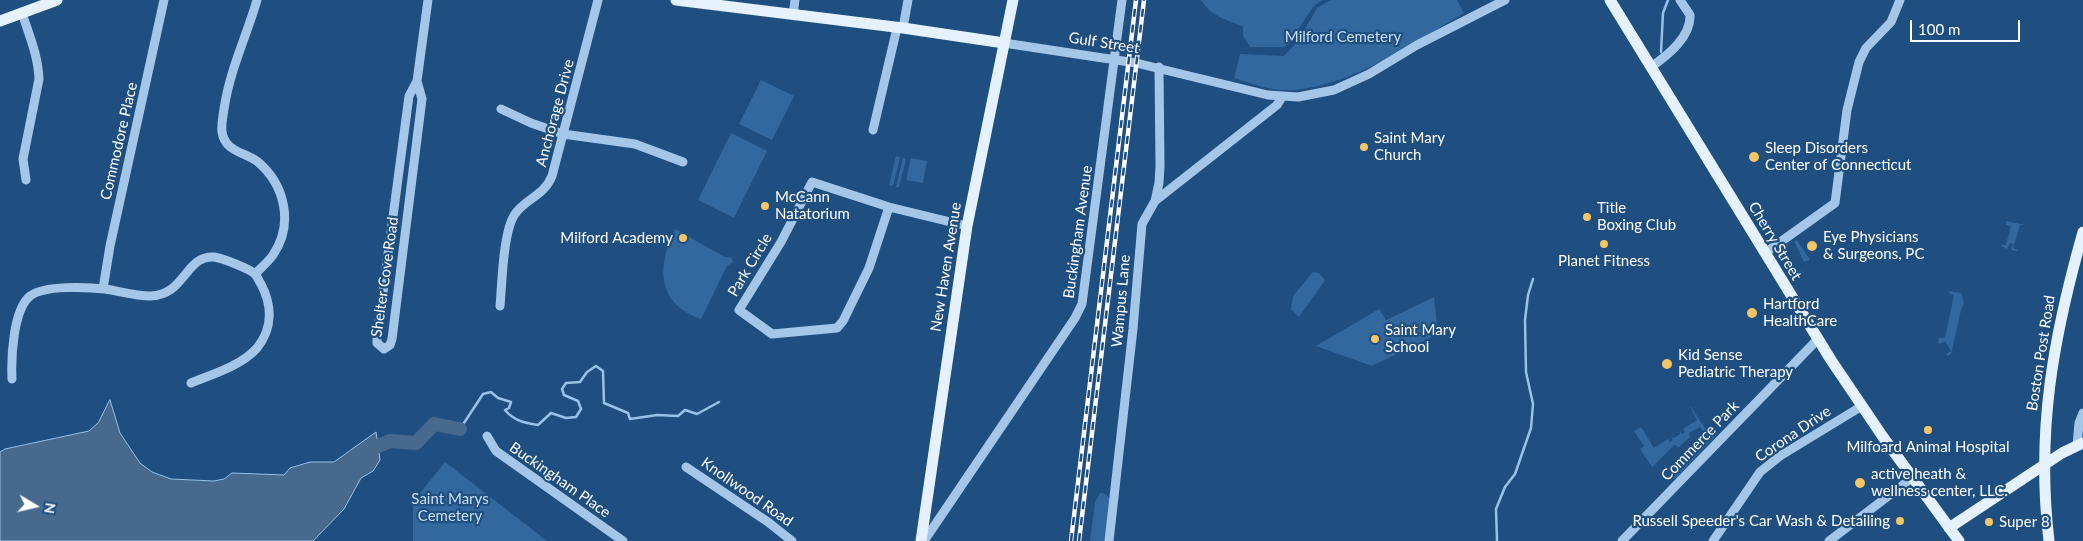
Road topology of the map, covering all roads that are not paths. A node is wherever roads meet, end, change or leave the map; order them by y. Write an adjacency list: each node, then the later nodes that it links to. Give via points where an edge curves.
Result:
1 (57, 0): 15 (main road)
2 (164, 0): 38 (street, Commodore Place)
3 (257, 0): 37 (street, via 229,80 222,125 228,145 266,170 283,199 285,220 281,240 271,258)
4 (428, 0): 23 (street, Shelter Cove Road)
5 (598, 0): 27 (street, Anchorage Drive)
6 (676, 0): 16 (main road, Gulf Street)
7 (795, 0): 16 (street)
8 (908, 0): 18 (street)
9 (1013, 0): 19 (main road, New Haven Avenue)
10 (1122, 0): 20 (street, Buckingham Avenue)
11 (1505, 0): 24 (street, Gulf Street, via 1334,90)
12 (1610, 0): 22 (main road, Cherry Street)
13 (1680, 0): 22 (street, via 1690,15 1687,29 1680,42)
14 (1900, 0): 36 (street, via 1891,22 1866,48 1859,62 1847,110 1835,203)
15 (22, 13): 17 (main road); 29 (street, via 37,56 39,79 23,159)
16 (793, 15): 18 (main road, Gulf Street)
17 (0, 21)
18 (900, 28): 19 (main road, Gulf Street); 26 (street)
19 (1004, 43): 20 (street, Gulf Street); 34 (main road, New Haven Avenue)
20 (1115, 59): 21 (street, Gulf Street); 53 (street, Buckingham Avenue, via 1080,310)
21 (1160, 67): 24 (street, Gulf Street); 32 (street, Wampus Lane, via 1160,166)
22 (1651, 67): 36 (main road, Cherry Street)
23 (417, 81): 30 (street, Shelter Cove Road, via 409,96); 31 (street, Shelter Cove Road, via 422,99)
24 (1282, 97): 32 (street, via 1277,105)
25 (501, 110): 27 (street)
26 (873, 130)
27 (564, 134): 28 (street, via 635,144); 39 (street, Anchorage Drive, via 550,181 543,192 515,214 508,229)
28 (683, 162)
29 (26, 180)
30 (396, 195): 31 (street); 31 (street, Shelter Cove Road, via 377,340 384,348 392,339)
31 (410, 197)
32 (1155, 201): 54 (street, Wampus Lane, via 1142,224)
33 (889, 207): 33 (street, Park Circle, via 869,268 837,328 772,334 739,310 781,242 812,182); 34 (street)
34 (967, 226): 53 (main road, New Haven Avenue)
35 (2083, 232): 47 (main road, Boston Post Road, via 2053,358)
36 (1765, 253): 40 (main road, Cherry Street)
37 (255, 274): 38 (street, via 220,258 208,257 194,263 181,282 159,295); 42 (street, via 270,310 263,339 256,350 231,367)
38 (103, 289): 41 (street, via 60,289 31,296 22,306 18,319 12,349)
39 (500, 306)
40 (1818, 339): 43 (main road, Cherry Street); 55 (street, Commerce Park)
41 (12, 379)
42 (191, 383)
43 (1862, 406): 49 (main road, Cherry Street); 56 (street, Corona Drive, via 1780,456 1760,472)
44 (2083, 413): 46 (street, via 2079,423)
45 (488, 436): 51 (street, Buckingham Place, via 496,451)
46 (2080, 444): 47 (main road)
47 (2044, 466): 50 (main road); 59 (main road, Boston Post Road)
48 (686, 467): 52 (street, Knollwood Road)
49 (1912, 478): 50 (main road, Cherry Street); 57 (street)
50 (1950, 528): 58 (main road, Cherry Street)
51 (623, 541)
52 (792, 541)
53 (922, 541)
54 (1109, 541)
55 (1622, 541)
56 (1713, 541)
57 (1829, 541)
58 (1958, 541)
59 (2049, 541)

